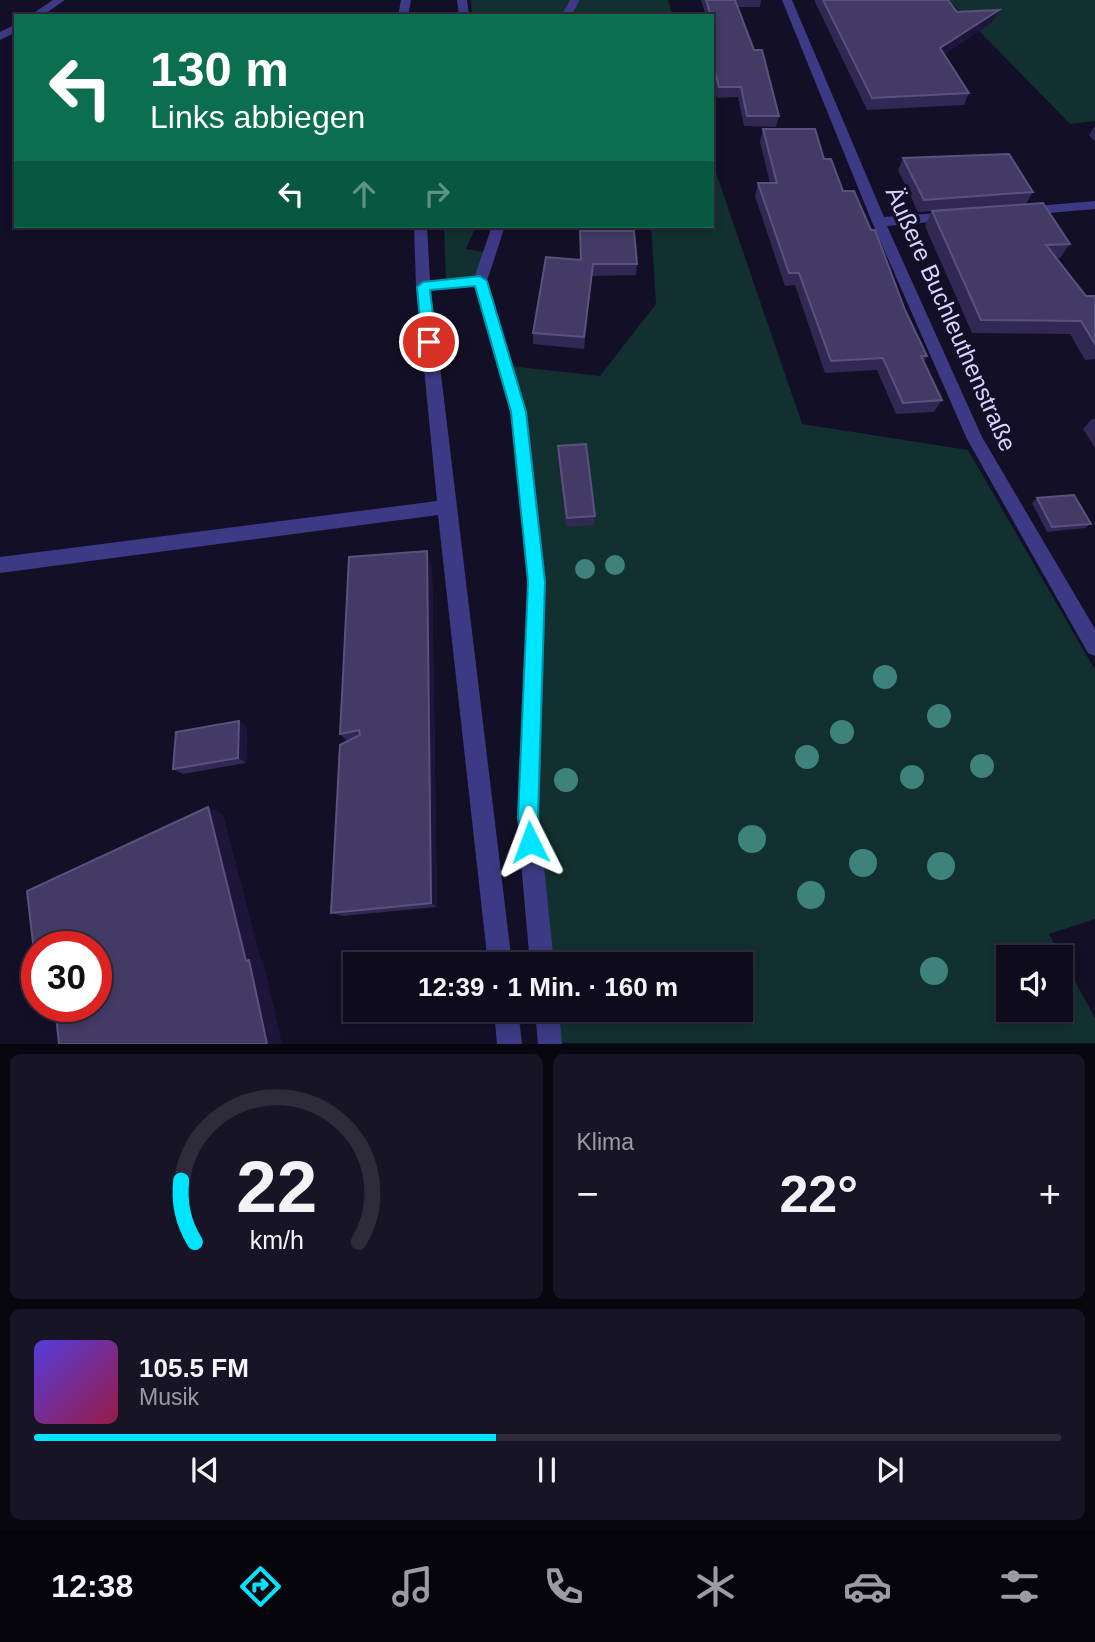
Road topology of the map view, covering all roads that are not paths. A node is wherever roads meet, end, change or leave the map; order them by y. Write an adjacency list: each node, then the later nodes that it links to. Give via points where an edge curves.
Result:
1 (60, 0): 3 (street)
2 (787, 0): 7 (street, Äußere Buchleuthenstraße)
3 (37, 14)
4 (1095, 205): 5 (street)
5 (1014, 212)
6 (960, 216): 7 (street)
7 (878, 222): 14 (street, Äußere Buchleuthenstraße, via 975,439)
8 (420, 228): 11 (street)
9 (497, 228): 10 (street)
10 (480, 281): 11 (street); 16 (street, via 519,412 537,582 528,817)
11 (423, 287): 12 (street)
12 (446, 507): 13 (street); 15 (street)
13 (0, 565)
14 (1095, 647)
15 (499, 952)
16 (541, 952)
17 (507, 1022): 19 (street)
18 (548, 1022): 20 (street)
19 (510, 1044)
20 (550, 1044)

